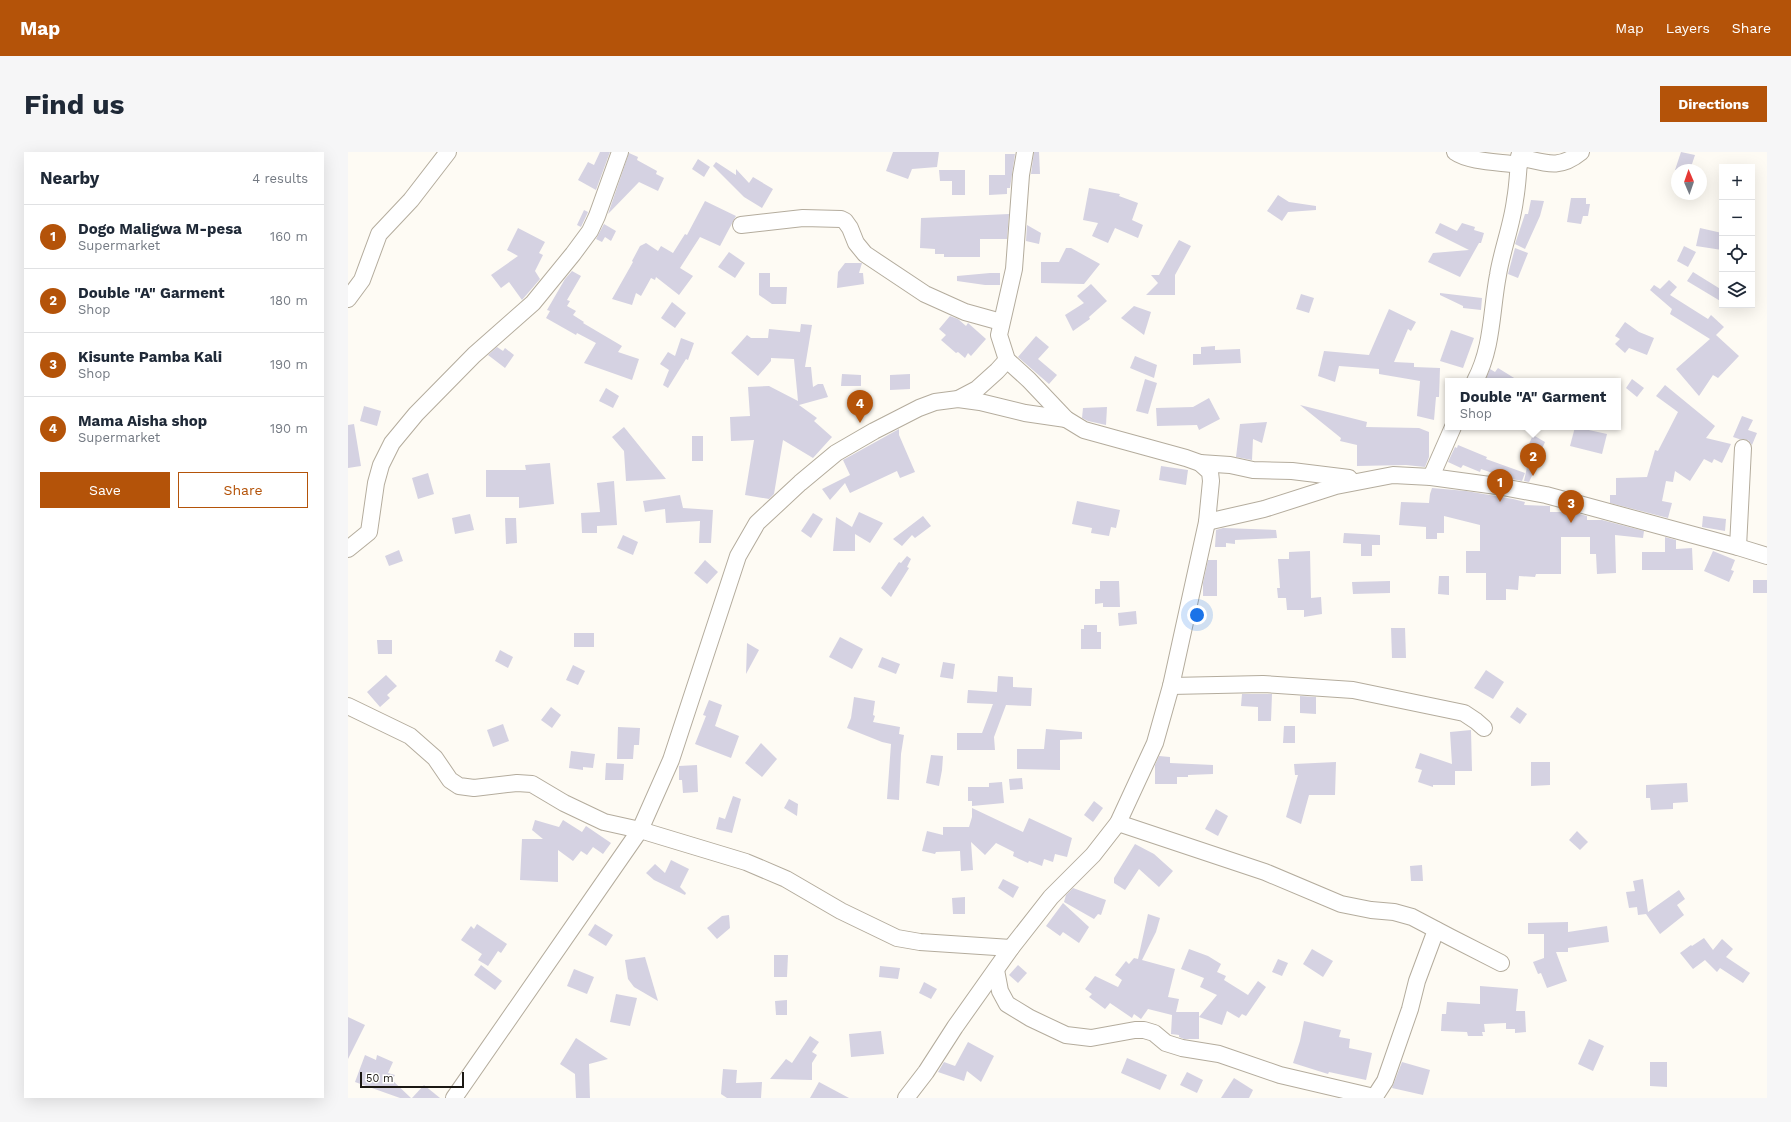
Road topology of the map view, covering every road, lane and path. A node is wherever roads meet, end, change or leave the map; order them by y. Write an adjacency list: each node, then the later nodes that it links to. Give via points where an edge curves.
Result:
1 (448, 152): 8 (street, via 411,200 379,234 362,280)
2 (620, 152): 21 (street, via 597,216 590,231 573,254 533,303 474,355 416,414 392,443 381,464 376,483 369,532)
3 (1025, 152): 9 (street, via 1014,269)
4 (1455, 152): 6 (street, via 1469,158)
5 (1581, 152): 6 (street, via 1560,164)
6 (1519, 158): 11 (street, via 1515,201 1498,269 1491,335)
7 (741, 225): 9 (street, via 803,218 841,219 850,228 856,243 865,254 925,294 965,312)
8 (348, 299)
9 (1001, 322): 10 (street, via 999,335)
10 (1007, 360): 12 (street, via 982,385); 13 (street)
11 (1476, 378)
12 (958, 399): 13 (street); 27 (street, via 935,402 919,408 836,453 757,523 738,556 671,760)
13 (1066, 419): 16 (street, via 1084,430)
14 (1452, 430): 17 (street)
15 (1743, 448): 20 (street)
16 (1200, 463): 18 (street); 19 (street, via 1210,472 1212,481)
17 (1431, 477): 18 (street, via 1393,475); 20 (street, via 1546,495)
18 (1363, 480): 19 (street, via 1264,509)
19 (1207, 522): 23 (street)
20 (1738, 547): 22 (street)
21 (348, 549)
22 (1767, 556)
23 (1171, 686): 25 (street, via 1263,684 1353,690 1464,713); 26 (street, via 1155,743)
24 (348, 706): 27 (street, via 410,736 435,758 450,780 459,786 474,788 517,782 532,784 604,822)
25 (1484, 728)
26 (1118, 823): 28 (street, via 1264,872 1341,904 1394,912 1412,917); 29 (street, via 1093,855 1051,897)
27 (640, 830): 29 (street, via 746,862 786,879 840,911 897,938); 32 (street)
28 (1436, 930): 30 (street); 34 (street, via 1385,1081)
29 (1011, 948): 31 (street)
30 (1502, 963)
31 (996, 970): 33 (street); 34 (street, via 1000,991 1007,1004 1066,1035 1091,1038 1144,1030 1154,1033 1166,1043 1182,1048 1219,1054 1280,1075)
32 (454, 1098)
33 (906, 1098)
34 (1374, 1098)

